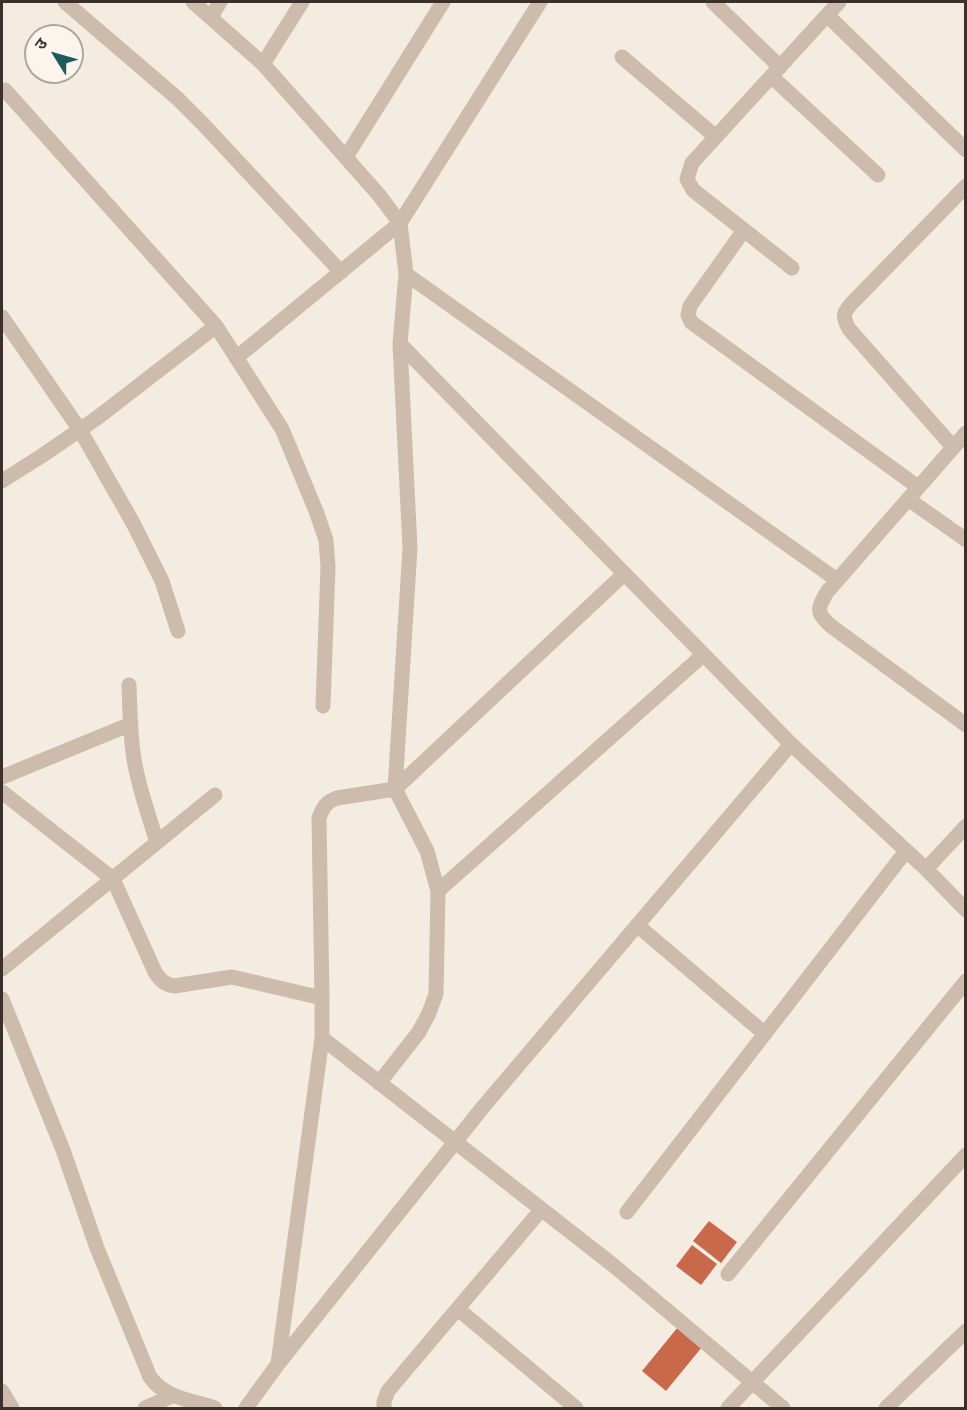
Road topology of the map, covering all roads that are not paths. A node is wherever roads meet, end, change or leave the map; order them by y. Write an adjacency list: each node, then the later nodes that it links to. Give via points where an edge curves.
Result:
1 (65, 2): 22 (street, via 177,98)
2 (193, 2): 9 (street)
3 (220, 2): 9 (street)
4 (302, 2): 11 (street)
5 (443, 2): 16 (street)
6 (540, 2): 19 (street)
7 (713, 2): 12 (street)
8 (833, 6): 12 (street); 15 (street)
9 (211, 17): 11 (street)
10 (622, 57): 14 (street)
11 (263, 64): 16 (street)
12 (776, 72): 14 (street); 17 (street)
13 (5, 90): 25 (street)
14 (716, 137): 20 (street, via 692,163 687,179 693,190)
15 (966, 150)
16 (346, 157): 19 (street)
17 (878, 175)
18 (966, 186): 30 (street, via 844,312 849,329)
19 (400, 223): 22 (street); 23 (street)
20 (744, 230): 21 (street); 32 (street, via 690,306 691,322)
21 (792, 268)
22 (341, 272): 27 (street)
23 (406, 274): 26 (street); 36 (street)
24 (2, 317): 28 (street)
25 (216, 326): 27 (street); 28 (street)
26 (400, 344): 35 (street); 45 (street, via 410,548)
27 (236, 358): 40 (street, via 282,429 326,540)
28 (80, 430): 31 (street); 37 (street, via 150,556)
29 (966, 433): 30 (street)
30 (953, 447): 32 (street)
31 (2, 481)
32 (918, 487): 33 (street)
33 (908, 499): 34 (street); 36 (street)
34 (966, 540)
35 (624, 574): 38 (street); 45 (street)
36 (837, 580): 42 (street, via 821,602 822,618)
37 (178, 631)
38 (703, 655): 43 (street); 53 (street)
39 (129, 685): 41 (street)
40 (323, 706)
41 (131, 724): 44 (street); 49 (street, via 135,764)
42 (966, 725)
43 (791, 744): 50 (street); 55 (street)
44 (2, 777)
45 (395, 789): 53 (street, via 427,851); 58 (street, via 330,800 319,818)
46 (2, 792): 52 (street)
47 (215, 795): 49 (street)
48 (966, 826): 51 (street)
49 (157, 842): 52 (street)
50 (906, 851): 51 (street); 60 (street)
51 (926, 869): 54 (street)
52 (113, 879): 56 (street); 58 (street, via 155,972 166,985 232,977)
53 (438, 891): 62 (street, via 436,994 419,1032)
54 (966, 910)
55 (637, 925): 60 (street); 63 (street)
56 (2, 969)
57 (966, 981): 67 (street)
58 (322, 998): 61 (street)
59 (2, 999): 73 (street, via 150,1377)
60 (765, 1034): 66 (street)
61 (322, 1038): 62 (street); 70 (street)
62 (379, 1083): 63 (street)
63 (455, 1142): 65 (street); 70 (street)
64 (966, 1155): 71 (street)
65 (542, 1210): 68 (street); 71 (street)
66 (627, 1212)
67 (728, 1274)
68 (458, 1309): 78 (street, via 388,1391); 79 (street)
69 (966, 1331): 82 (street)
70 (278, 1364): 77 (street)
71 (752, 1382): 80 (street); 81 (street)
72 (2, 1393): 74 (street)
73 (172, 1396): 75 (street); 76 (street)
74 (12, 1408)
75 (145, 1408)
76 (216, 1408)
77 (246, 1408)
78 (384, 1408)
79 (576, 1408)
80 (728, 1408)
81 (783, 1408)
82 (886, 1408)

